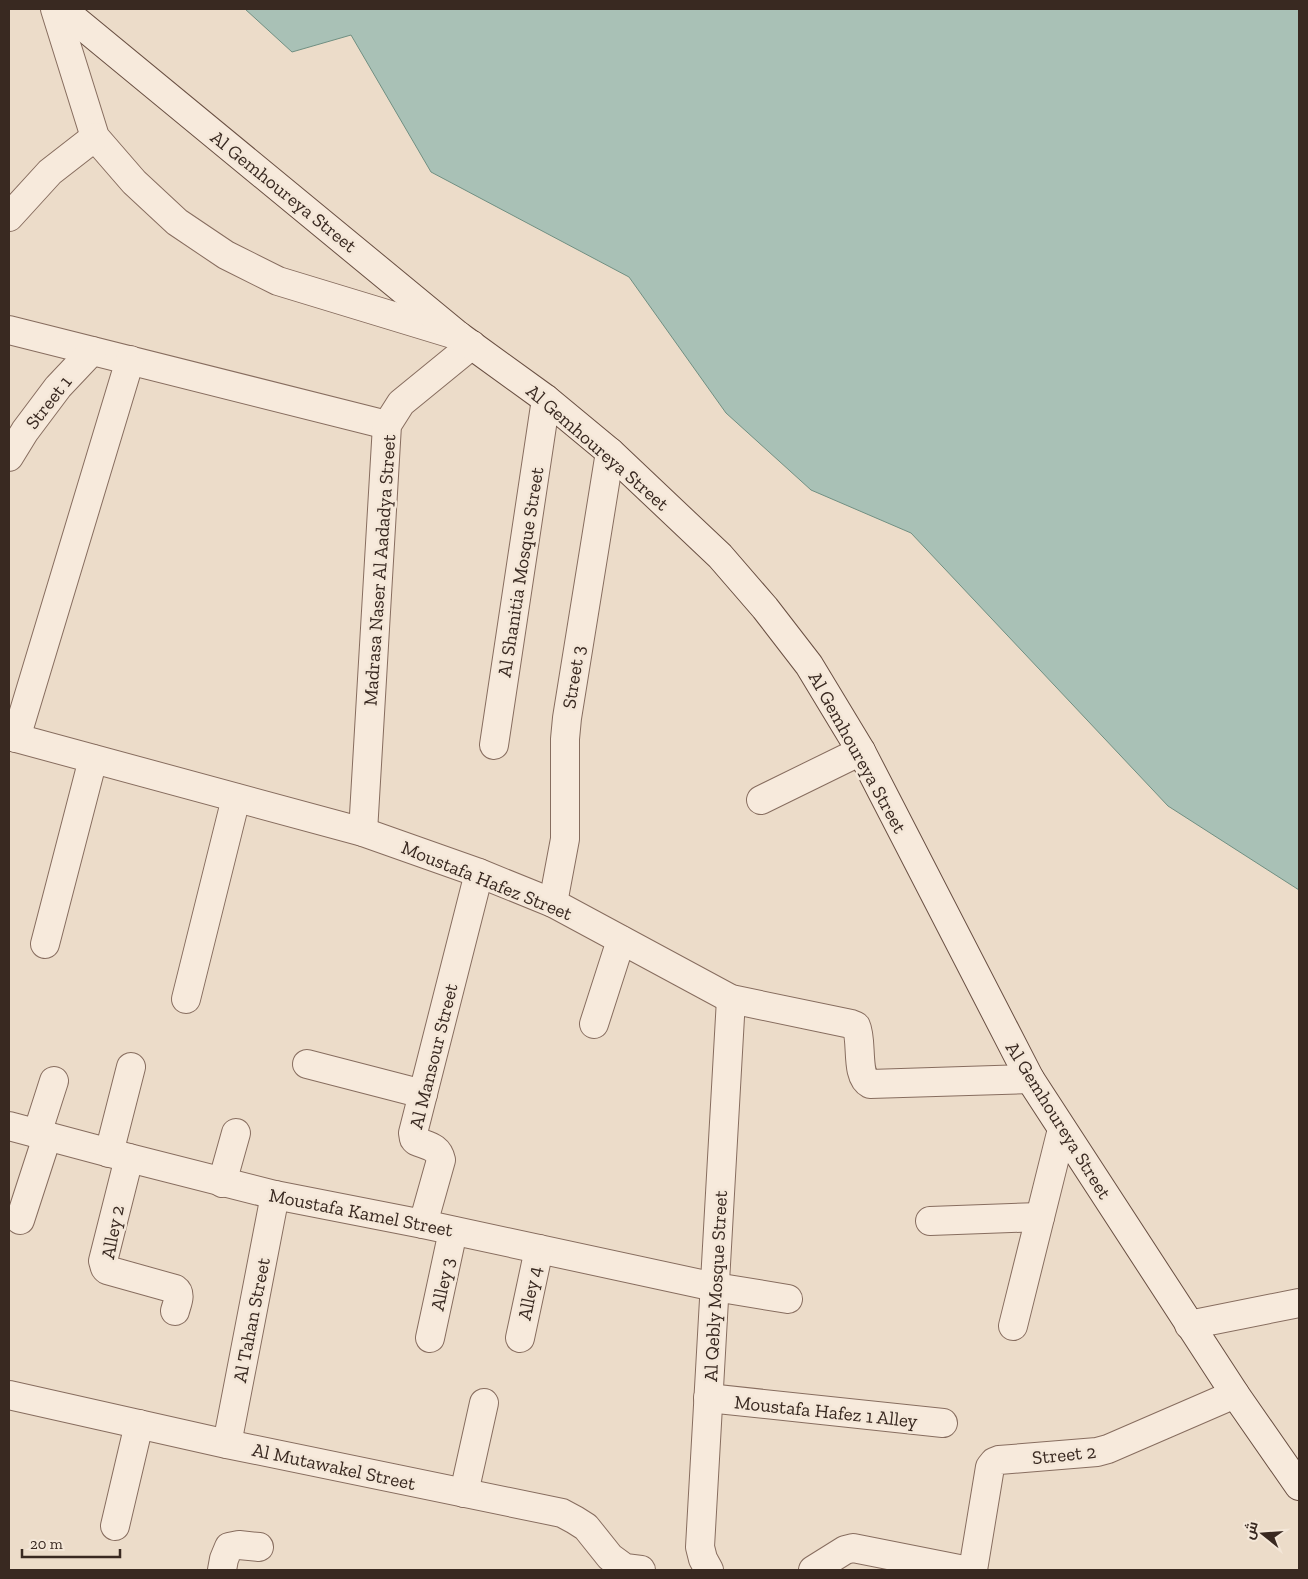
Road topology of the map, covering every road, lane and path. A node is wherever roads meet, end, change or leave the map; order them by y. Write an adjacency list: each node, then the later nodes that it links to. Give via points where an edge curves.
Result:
1 (55, 9): 3 (street)
2 (62, 9): 6 (street, Al Gemhoureya Street)
3 (96, 137): 4 (street, via 50,172); 6 (street, via 134,182 177,222 226,255 278,281)
4 (9, 217)
5 (9, 330): 7 (street)
6 (466, 340): 9 (street, Al Gemhoureya Street); 10 (street, Madrasa Naser Al Aadadya Street, via 401,403)
7 (92, 351): 8 (street); 12 (street, Street 1, via 58,387)
8 (130, 360): 10 (street); 13 (street)
9 (546, 399): 11 (street, Al Gemhoureya Street); 14 (street, Al Shanitia Mosque Street)
10 (387, 425): 19 (street, Madrasa Naser Al Aadadya Street)
11 (610, 452): 15 (street, Al Gemhoureya Street, via 720,556 765,608 809,664); 21 (street, Street 3, via 567,718 565,839)
12 (9, 457)
13 (12, 737): 16 (street, Moustafa Hafez Street)
14 (494, 745)
15 (862, 751): 18 (street); 29 (street, Al Gemhoureya Street)
16 (93, 759): 17 (street, Moustafa Hafez Street); 23 (street)
17 (236, 798): 19 (street, Moustafa Hafez Street); 24 (street)
18 (761, 800)
19 (363, 832): 20 (street, Moustafa Hafez Street)
20 (479, 873): 21 (street, Moustafa Hafez Street); 31 (street, Al Mansour Street)
21 (553, 903): 22 (street, Moustafa Hafez Street)
22 (621, 940): 25 (street, Moustafa Hafez Street); 26 (street)
23 (45, 944)
24 (186, 999)
25 (731, 999): 29 (street, Moustafa Hafez Street, via 856,1026 862,1076 870,1084); 45 (street, Al Qebly Mosque Street)
26 (594, 1024)
27 (307, 1064): 31 (street)
28 (131, 1067): 36 (street)
29 (1030, 1079): 33 (street, Al Gemhoureya Street)
30 (54, 1081): 35 (street)
31 (423, 1094): 42 (street, Al Mansour Street, via 414,1139 435,1148 441,1160)
32 (9, 1126): 35 (street, Moustafa Kamel Street)
33 (1062, 1129): 39 (street); 49 (street, Al Gemhoureya Street)
34 (236, 1133): 37 (street)
35 (42, 1135): 36 (street, Moustafa Kamel Street); 40 (street)
36 (119, 1156): 37 (street, Moustafa Kamel Street); 48 (street, Alley 2, via 104,1264 107,1270 175,1289 179,1296)
37 (222, 1182): 38 (street, Moustafa Kamel Street)
38 (275, 1195): 42 (street, Moustafa Kamel Street); 59 (street, Al Tahan Street)
39 (1040, 1217): 41 (street); 50 (street)
40 (20, 1220)
41 (930, 1221)
42 (423, 1224): 43 (street, Moustafa Kamel Street)
43 (453, 1231): 44 (street, Moustafa Kamel Street); 51 (street, Alley 3)
44 (539, 1249): 45 (street, Moustafa Kamel Street); 52 (street, Alley 4)
45 (715, 1287): 46 (street, Moustafa Kamel Street); 55 (street, Al Qebly Mosque Street)
46 (788, 1299)
47 (1299, 1303): 49 (street)
48 (175, 1311)
49 (1189, 1324): 53 (street, Al Gemhoureya Street)
50 (1013, 1326)
51 (430, 1338)
52 (520, 1338)
53 (1235, 1394): 60 (street, Al Gemhoureya Street); 69 (street, Street 2, via 1098,1452 994,1462 990,1467)
54 (9, 1395): 58 (street, Al Mutawakel Street)
55 (708, 1398): 57 (street, Moustafa Hafez 1 Alley); 66 (street, Al Qebly Mosque Street, via 700,1547)
56 (484, 1403): 61 (street)
57 (943, 1423)
58 (139, 1424): 59 (street, Al Mutawakel Street); 62 (street)
59 (227, 1444): 61 (street, Al Mutawakel Street)
60 (1299, 1486)
61 (464, 1493): 65 (street, Al Mutawakel Street, via 562,1513 586,1528 610,1557 625,1568)
62 (115, 1526)
63 (259, 1548): 64 (street, via 229,1547)
64 (222, 1570)
65 (641, 1570)
66 (709, 1570)
67 (814, 1570): 68 (street, via 853,1548)
68 (964, 1570)
69 (973, 1570)

